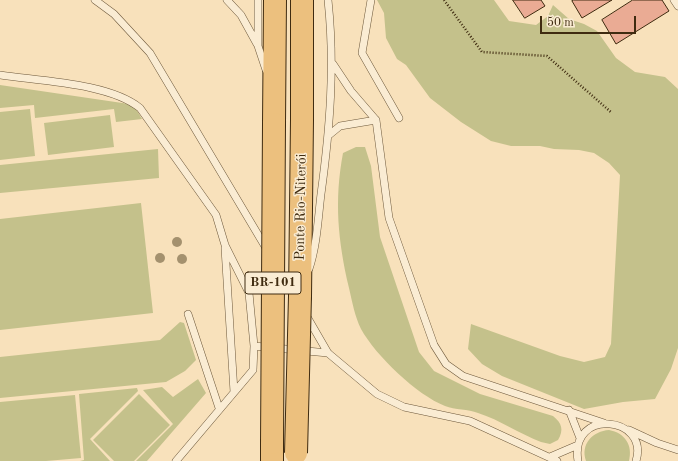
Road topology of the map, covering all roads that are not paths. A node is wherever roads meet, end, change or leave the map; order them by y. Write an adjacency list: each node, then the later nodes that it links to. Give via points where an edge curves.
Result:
1 (95, 0): 21 (lane, via 114,14 150,53)
2 (227, 0): 10 (lane, via 241,15)
3 (258, 0): 10 (lane)
4 (275, 0): 13 (highway, Ponte Rio-Niterói / BR-101)
5 (302, 0): 18 (highway, Ponte Rio-Niterói / BR-101)
6 (328, 0): 11 (lane)
7 (371, 0): 14 (lane, via 362,53)
8 (674, 0): 9 (lane)
9 (678, 6)
10 (258, 46): 13 (lane)
11 (333, 64): 15 (lane, via 351,91); 16 (lane)
12 (0, 75): 17 (lane, via 105,90 129,100 140,108 216,215)
13 (274, 95): 31 (highway, Ponte Rio-Niterói / BR-101, bridge)
14 (399, 118)
15 (376, 120): 16 (lane, via 340,126); 24 (lane, via 389,218 434,345 446,364 463,376)
16 (329, 135): 18 (lane, via 315,246)
17 (225, 245): 20 (lane, via 248,293); 22 (lane)
18 (300, 296): 32 (highway, Ponte Rio-Niterói / BR-101, bridge)
19 (188, 314): 23 (lane)
20 (254, 346): 21 (lane); 22 (lane, via 253,370)
21 (328, 353): 29 (lane, via 377,394 404,407 470,421)
22 (234, 392): 23 (lane)
23 (219, 408): 30 (lane)
24 (569, 410): 25 (lane); 27 (lane)
25 (604, 423): 26 (lane); 27 (lane, via 594,425 586,431)
26 (622, 426): 28 (lane); 35 (lane, via 635,440)
27 (579, 442): 29 (lane); 34 (lane)
28 (678, 450)
29 (550, 457): 33 (lane)
30 (176, 461)
31 (272, 461)
32 (296, 461)
33 (557, 461)
34 (578, 461)
35 (636, 461)

